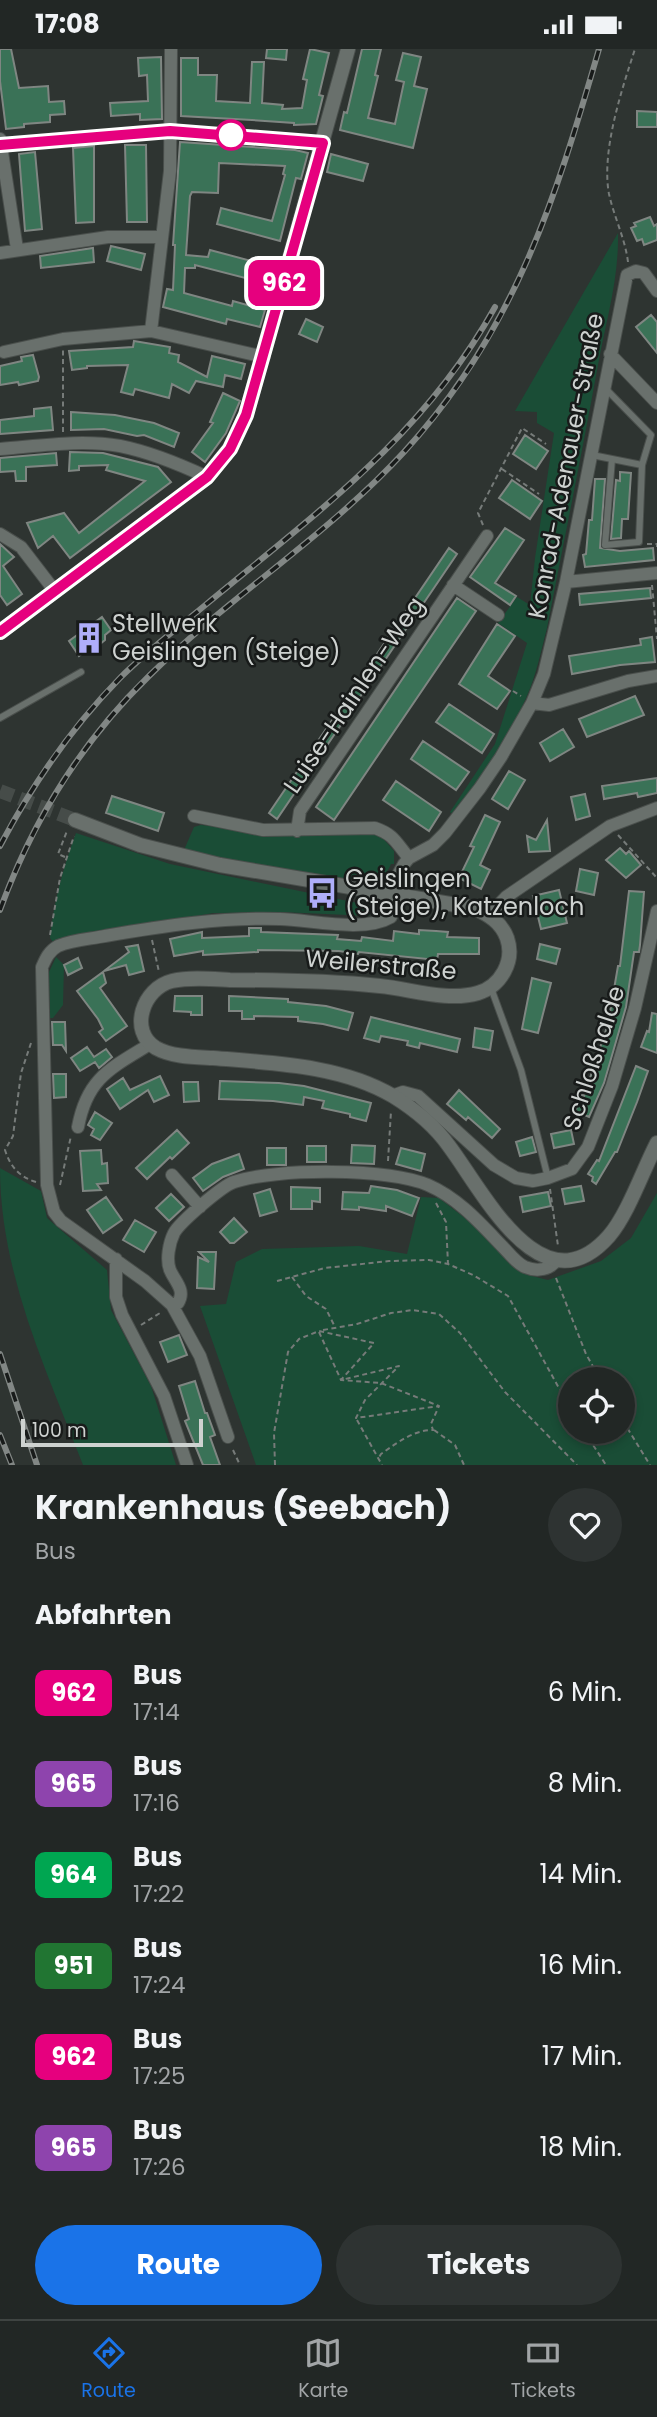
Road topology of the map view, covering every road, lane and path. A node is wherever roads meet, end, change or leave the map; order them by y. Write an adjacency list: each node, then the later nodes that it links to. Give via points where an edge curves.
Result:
1 (172, 49): 4 (street)
2 (348, 49): 6 (street)
3 (635, 49): 10 (path, via 609,157 609,192 626,245)
4 (170, 131): 5 (street); 6 (street); 7 (street)
5 (0, 142): 8 (street)
6 (323, 143): 16 (street)
7 (161, 237): 8 (street, via 108,237); 12 (street)
8 (17, 249): 9 (street)
9 (0, 253)
10 (625, 280): 11 (street, via 636,271 644,273); 15 (street, Konrad-Adenauer-Straße)
11 (657, 291)
12 (151, 331): 13 (street); 16 (street)
13 (63, 339): 14 (street); 19 (path)
14 (4, 352)
15 (610, 354): 17 (street, Konrad-Adenauer-Straße); 18 (street)
16 (264, 357): 26 (street, via 230,449)
17 (603, 387): 22 (street, Konrad-Adenauer-Straße); 24 (lane, via 651,435)
18 (657, 403)
19 (63, 444): 21 (street); 26 (street, via 120,446)
20 (546, 444): 25 (path, via 522,428)
21 (0, 449)
22 (590, 454): 23 (lane); 33 (street, Konrad-Adenauer-Straße)
23 (612, 459): 24 (lane); 30 (lane, via 605,545)
24 (642, 465): 30 (lane)
25 (501, 468): 27 (path); 29 (path, via 478,513)
26 (207, 477): 35 (street)
27 (539, 494)
28 (0, 534): 35 (street, via 21,547)
29 (487, 535): 34 (street, Luise-Hainlen-Weg)
30 (639, 542): 31 (path)
31 (657, 547)
32 (654, 573): 33 (street); 38 (path)
33 (566, 582): 41 (street, Konrad-Adenauer-Straße, via 544,674)
34 (453, 585): 36 (street, Luise-Hainlen-Weg); 47 (street, Luise-Hainlen-Weg, via 300,811)
35 (54, 590): 37 (street)
36 (498, 615)
37 (0, 632)
38 (657, 639)
39 (81, 672): 42 (lane)
40 (657, 676): 41 (street, via 549,705)
41 (532, 703): 49 (street, Konrad-Adenauer-Straße, via 501,757 445,833)
42 (0, 718)
43 (657, 809): 45 (street)
44 (194, 817): 47 (street, Luise-Hainlen-Weg, via 263,830)
45 (610, 826): 50 (path); 53 (street, via 506,897)
46 (73, 828): 48 (path); 48 (path, via 58,854); 51 (street, via 220,865)
47 (297, 831): 49 (street, Luise-Hainlen-Weg, via 374,828 392,835)
48 (66, 857): 55 (path, via 54,902)
49 (409, 858): 51 (street, via 399,873)
50 (657, 879)
51 (396, 895): 53 (street, via 455,904); 55 (street, via 391,916 364,925 278,919 212,922 150,928)
52 (657, 911): 67 (street, Schloßhalde, via 612,1086 587,1147 572,1169)
53 (489, 915): 57 (street, Weilerstraße, via 506,935 510,958)
54 (152, 941): 56 (path)
55 (52, 950): 58 (street, via 42,967)
56 (159, 970)
57 (491, 988): 59 (street, Weilerstraße, via 452,995 270,980 172,981 146,999 141,1022); 67 (lane, via 521,1070)
58 (43, 1024): 64 (path, via 30,1044 21,1073 13,1136); 68 (street)
59 (150, 1044): 60 (street, via 175,1054 310,1069 350,1078); 61 (street, via 104,1073 85,1102)
60 (392, 1096): 66 (path); 67 (street, via 403,1092 418,1096 495,1165 516,1178); 71 (street, via 448,1143 522,1243 539,1255)
61 (78, 1127): 68 (path)
62 (657, 1143): 71 (street, via 612,1233 586,1255 575,1259)
63 (0, 1150): 64 (path)
64 (5, 1150): 68 (path, via 22,1177)
65 (172, 1175): 70 (street)
66 (387, 1176): 70 (street, via 266,1175 231,1182); 71 (street, via 427,1185 453,1199 526,1267 551,1267)
67 (548, 1178): 71 (path)
68 (53, 1186): 72 (street, via 54,1212 61,1221)
69 (432, 1195): 73 (path, via 446,1222)
70 (200, 1207): 77 (street, via 174,1233 169,1268 181,1297)
71 (558, 1254)
72 (116, 1259): 77 (street); 92 (street, via 116,1297 122,1315 164,1397)
73 (447, 1264): 75 (path, via 429,1260 347,1264); 84 (path, via 508,1296)
74 (555, 1275): 81 (path)
75 (292, 1276): 76 (path); 79 (path, via 306,1296 326,1309)
76 (276, 1281)
77 (168, 1307): 78 (path); 88 (street, via 200,1356)
78 (148, 1320)
79 (335, 1328): 80 (path); 97 (path, via 413,1310 439,1314 505,1392)
80 (318, 1331): 82 (path); 82 (path, via 374,1343); 94 (path, via 299,1339 288,1352 274,1433)
81 (593, 1367)
82 (341, 1380): 83 (path); 83 (path, via 399,1366)
83 (381, 1383): 85 (path); 86 (path)
84 (558, 1386)
85 (439, 1406): 86 (path); 87 (path)
86 (356, 1418): 91 (path)
87 (433, 1430): 91 (path, via 414,1433); 96 (path, via 455,1445)
88 (228, 1437): 93 (path)
89 (635, 1441): 99 (path)
90 (592, 1444): 98 (path)
91 (378, 1459): 95 (path)
92 (187, 1465)
93 (240, 1465)
94 (275, 1465)
95 (382, 1465)
96 (464, 1465)
97 (577, 1465)
98 (606, 1465)
99 (650, 1465)

